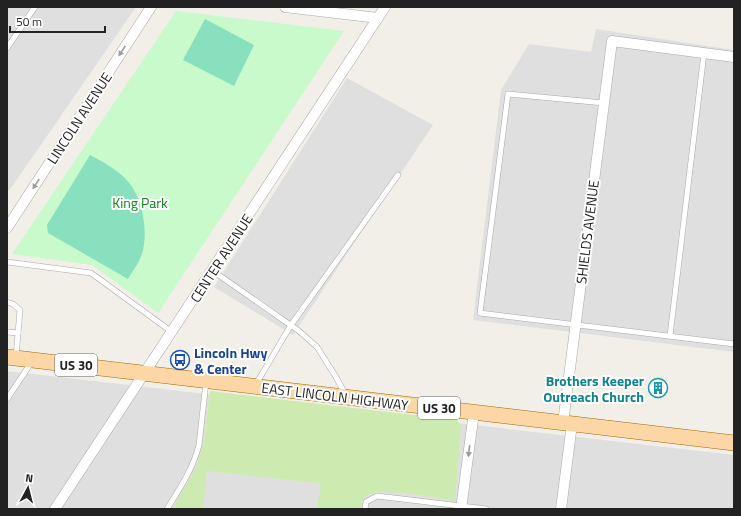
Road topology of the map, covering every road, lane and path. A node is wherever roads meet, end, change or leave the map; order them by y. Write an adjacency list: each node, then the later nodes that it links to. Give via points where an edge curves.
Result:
1 (35, 7): 6 (lane)
2 (151, 7): 11 (street, LINCOLN AVENUE, one-way to 11)
3 (285, 7): 5 (street)
4 (385, 7): 5 (street, CENTER AVENUE)
5 (378, 18): 13 (street, CENTER AVENUE)
6 (7, 48)
7 (704, 53): 8 (street); 9 (street, SHIELDS AVENUE, via 612,41); 20 (lane)
8 (734, 57)
9 (604, 103): 16 (street, SHIELDS AVENUE); 16 (lane, via 508,94 480,313)
10 (398, 175): 15 (lane)
11 (7, 228)
12 (7, 262): 18 (lane, via 91,273)
13 (212, 271): 15 (lane); 18 (street, CENTER AVENUE)
14 (7, 302): 19 (lane, via 20,310)
15 (291, 325): 26 (lane); 27 (lane, via 317,347)
16 (576, 325): 20 (lane); 30 (street, SHIELDS AVENUE)
17 (7, 332): 19 (lane)
18 (172, 332): 24 (street, CENTER AVENUE)
19 (18, 334): 22 (lane)
20 (670, 336): 21 (lane)
21 (734, 344)
22 (12, 358): 23 (main road, EAST LINCOLN HIGHWAY / US 30)
23 (32, 360): 24 (main road, EAST LINCOLN HIGHWAY / US 30); 28 (lane)
24 (144, 373): 25 (main road, EAST LINCOLN HIGHWAY / US 30); 33 (street, CENTER AVENUE)
25 (206, 381): 26 (main road, EAST LINCOLN HIGHWAY / US 30); 34 (lane, via 197,453 188,475)
26 (254, 386): 27 (main road, EAST LINCOLN HIGHWAY / US 30)
27 (347, 397): 29 (main road, EAST LINCOLN HIGHWAY / US 30)
28 (7, 399)
29 (474, 412): 30 (main road, EAST LINCOLN HIGHWAY / US 30); 32 (street, one-way to 32)
30 (567, 423): 31 (main road, EAST LINCOLN HIGHWAY / US 30); 37 (street, SHIELDS AVENUE)
31 (734, 443)
32 (462, 508): 35 (lane, via 377,496 366,502); 36 (lane)
33 (55, 509)
34 (167, 509)
35 (365, 509)
36 (486, 509)
37 (561, 509)

